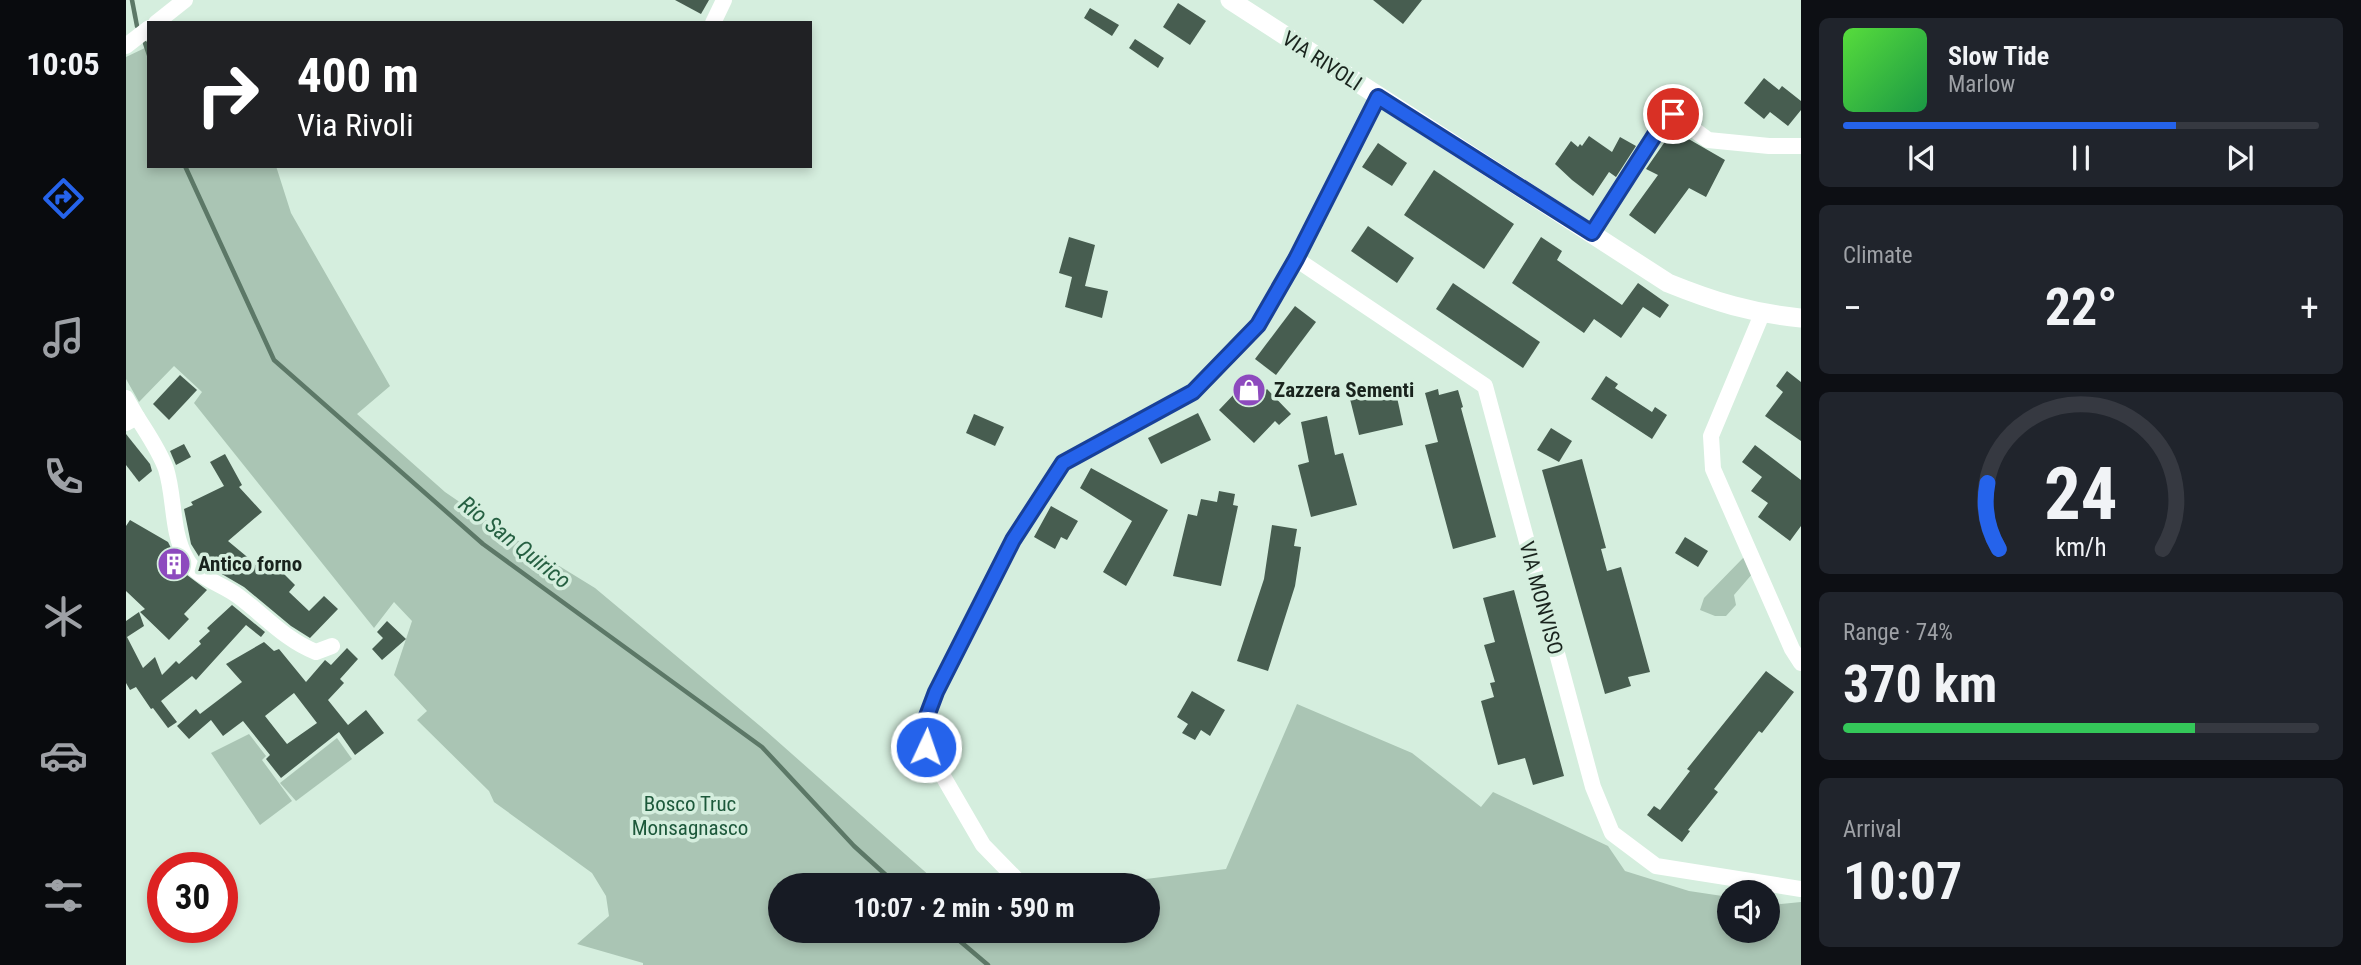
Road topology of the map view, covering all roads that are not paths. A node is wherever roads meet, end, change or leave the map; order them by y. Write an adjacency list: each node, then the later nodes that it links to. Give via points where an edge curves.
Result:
1 (185, 0): 4 (street)
2 (724, 0): 5 (street)
3 (1230, 0): 8 (street, VIA RIVOLI)
4 (159, 21)
5 (714, 21)
6 (147, 30): 7 (street)
7 (126, 46)
8 (1378, 97): 10 (street, VIA RIVOLI); 11 (street)
9 (1801, 146): 10 (street, via 1708,140 1673,114)
10 (1592, 233): 12 (street, VIA RIVOLI, via 1668,283)
11 (1296, 259): 18 (street, via 1258,325 1193,392 1063,463 1013,540 936,692 927,716 926,747 983,845); 19 (street, VIA MONVISO, via 1485,386 1592,787 1612,833 1656,866)
12 (1762, 314): 13 (street, VIA RIVOLI); 17 (street, via 1711,436 1713,469)
13 (1801, 318)
14 (126, 398): 15 (street)
15 (131, 420): 16 (street, via 159,453 181,544 191,565 302,646 316,652)
16 (332, 646)
17 (1801, 663)
18 (1010, 873)
19 (1801, 889)

